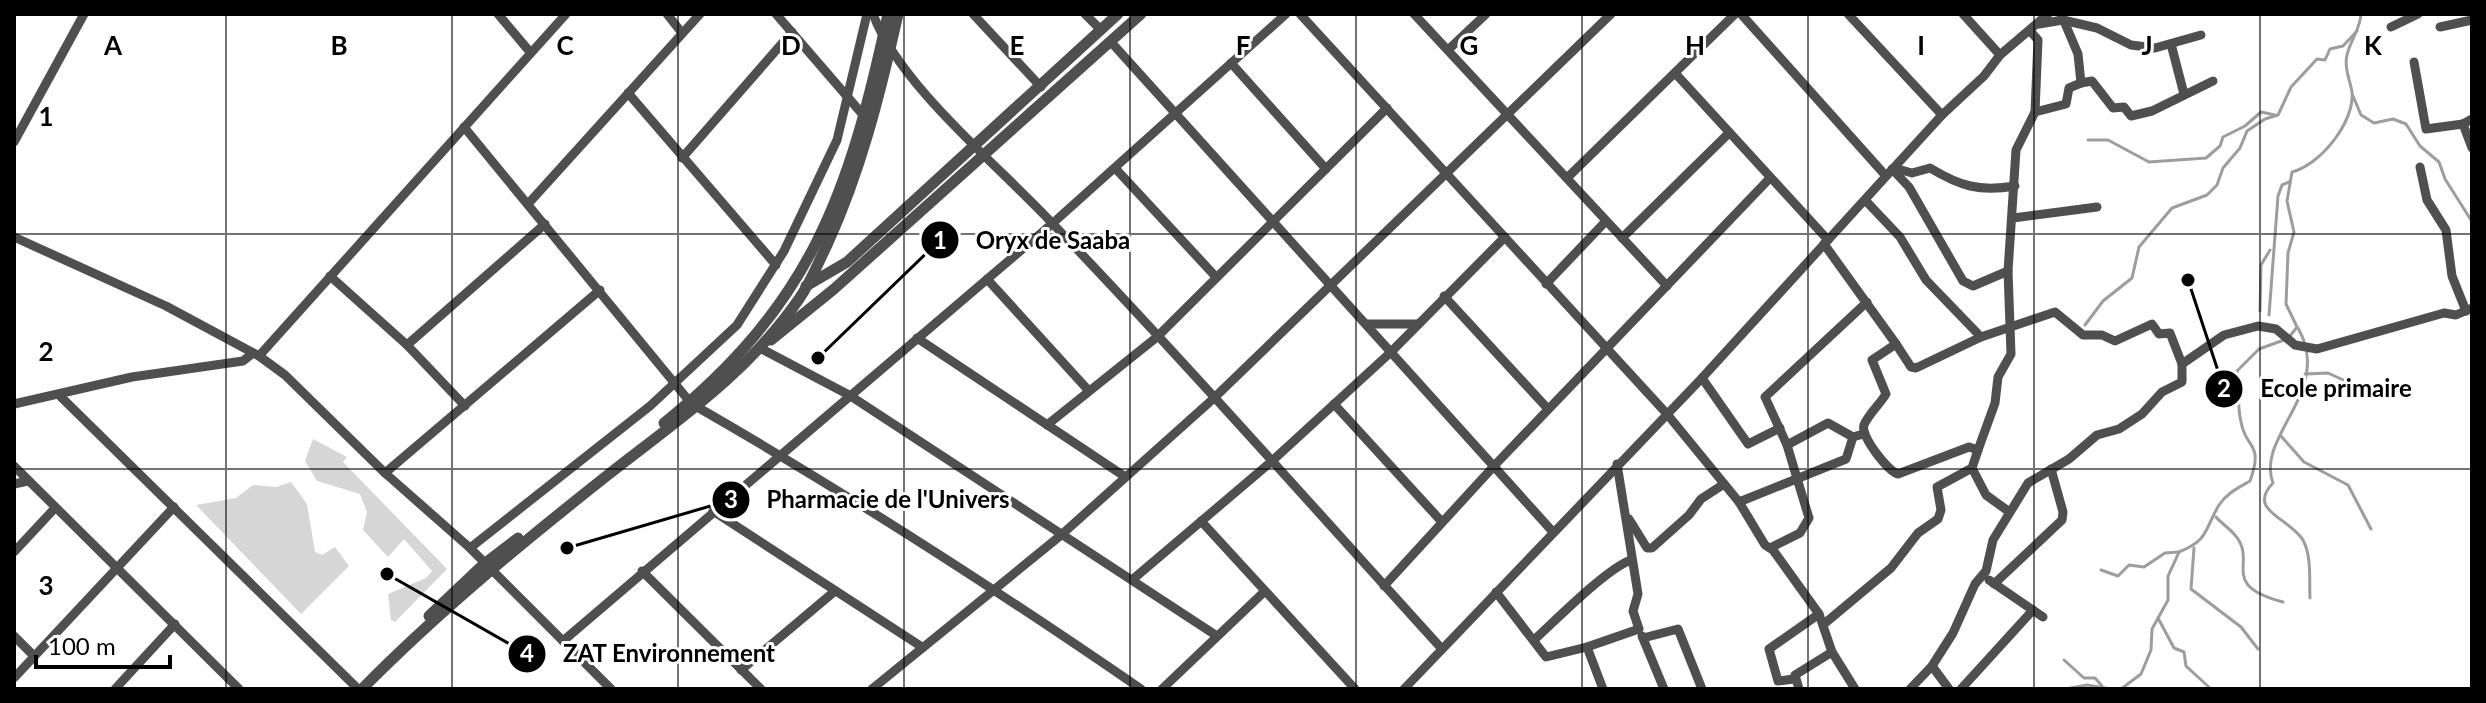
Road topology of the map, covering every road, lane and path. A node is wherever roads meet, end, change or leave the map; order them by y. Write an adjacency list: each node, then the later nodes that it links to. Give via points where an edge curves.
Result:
1 (84, 14): 59 (street)
2 (498, 14): 38 (street)
3 (566, 14): 38 (street)
4 (667, 14): 32 (street)
5 (700, 14): 32 (street)
6 (776, 14): 30 (street)
7 (870, 14): 34 (street); 48 (street)
8 (888, 14): 34 (street)
9 (898, 14): 39 (street)
10 (973, 14): 46 (street)
11 (1085, 14): 29 (street)
12 (1118, 14): 29 (street)
13 (1141, 14): 35 (street)
14 (1286, 14): 42 (street)
15 (1300, 14): 50 (street)
16 (1414, 14): 37 (street)
17 (1486, 14): 37 (street)
18 (1611, 14): 53 (street)
19 (1738, 14): 43 (street); 66 (street)
20 (1848, 14): 54 (street)
21 (1963, 14): 40 (street)
22 (2048, 14): 26 (street)
23 (2418, 14): 27 (street)
24 (2062, 17): 26 (street); 36 (street, via 2131,45); 45 (street, via 2078,54)
25 (2472, 20): 28 (street)
26 (2039, 24): 31 (street)
27 (2391, 27)
28 (2440, 27)
29 (1101, 30): 46 (street)
30 (792, 32): 48 (street); 62 (street)
31 (2031, 32): 40 (street); 51 (street, via 2038,44)
32 (682, 33): 47 (street)
33 (2201, 35): 36 (street)
34 (882, 40): 39 (street); 55 (street)
35 (1111, 42): 52 (street); 61 (street)
36 (2171, 44): 49 (street)
37 (1448, 50): 53 (street)
38 (530, 52): 57 (street)
39 (890, 52): 61 (street); 90 (street, via 860,166)
40 (2000, 55): 54 (street)
41 (2414, 62): 56 (street, via 2426,129)
42 (1231, 63): 52 (street); 65 (street)
43 (1675, 73): 58 (street); 68 (street)
44 (2213, 81): 49 (street)
45 (2081, 83): 49 (street, via 2092,81 2113,108 2124,107 2131,116); 51 (street, via 2069,88 2066,104)
46 (1041, 87): 61 (street)
47 (628, 93): 62 (street); 72 (street)
48 (847, 93): 55 (street); 83 (street, via 837,140)
49 (2184, 94)
50 (1387, 108): 65 (street); 67 (street)
51 (2035, 112): 70 (street, via 2017,143)
52 (1175, 114): 64 (street); 76 (street)
53 (1507, 114): 67 (street); 68 (street)
54 (1942, 115): 66 (street)
55 (864, 116): 88 (street, via 835,208)
56 (2468, 121): 60 (street)
57 (464, 127): 72 (street); 85 (street)
58 (1729, 133): 69 (street); 81 (street)
59 (14, 142)
60 (2472, 148)
61 (979, 149): 77 (street); 90 (street, via 847,262); 105 (street, via 834,289)
62 (682, 158): 83 (street)
63 (2420, 167): 96 (street, via 2427,200 2446,230 2452,276)
64 (1115, 168): 77 (street); 86 (street)
65 (1326, 169): 76 (street)
66 (1891, 171): 70 (street, via 1930,168 1944,179 1977,188); 71 (street); 84 (street, via 1909,187 1963,281 1973,286)
67 (1446, 173): 80 (street); 92 (street)
68 (1567, 178): 75 (street)
69 (1770, 178): 82 (street); 91 (street)
70 (2015, 186): 74 (street)
71 (1865, 200): 82 (street); 101 (street, via 1900,237 1926,280)
72 (528, 204): 78 (street)
73 (2097, 207): 74 (street)
74 (2013, 218): 84 (street)
75 (1606, 221): 81 (street); 89 (street)
76 (1272, 222): 86 (street); 92 (street)
77 (1053, 223): 87 (street); 100 (street)
78 (545, 224): 93 (street); 104 (street)
79 (14, 237): 108 (street, via 166,306)
80 (1505, 237): 89 (street); 94 (street)
81 (1622, 238): 91 (street)
82 (1826, 242): 95 (street); 110 (street)
83 (776, 265): 111 (street, via 737,325)
84 (2008, 271): 99 (street)
85 (330, 276): 104 (street); 108 (street)
86 (1216, 277): 100 (street)
87 (987, 279): 102 (street); 112 (street)
88 (795, 282): 90 (street); 118 (street, via 757,336)
89 (1546, 284): 106 (street)
90 (807, 286): 105 (street)
91 (1667, 286): 106 (street)
92 (1332, 287): 97 (street); 115 (street)
93 (600, 290): 111 (street); 119 (street)
94 (1444, 296): 98 (street); 120 (street)
95 (1867, 302): 103 (street); 123 (street, via 1765,397)
96 (2469, 309): 109 (street, via 2317,349 2295,345 2276,329 2258,326 2224,335)
97 (1366, 324): 98 (street); 107 (street)
98 (1418, 324): 107 (street)
99 (2011, 326): 101 (street); 109 (street, via 2055,312 2083,335 2119,342 2152,324 2159,334 2170,333); 126 (street, via 2011,354 1998,377)
100 (1157, 337): 112 (street); 115 (street)
101 (1981, 337): 103 (street, via 1916,368)
102 (917, 338): 114 (street); 122 (street)
103 (1896, 344): 124 (street, via 1872,360 1886,394)
104 (407, 345): 119 (street)
105 (760, 348): 114 (street); 118 (street)
106 (1607, 349): 120 (street); 121 (street)
107 (1391, 352): 117 (street); 131 (street)
108 (256, 354): 113 (street, via 243,361 132,377); 134 (street, via 285,375)
109 (2182, 364): 133 (street, via 2182,382 2119,429 2097,435)
110 (1702, 378): 121 (street); 123 (street, via 1748,444)
111 (677, 383): 118 (street); 150 (street)
112 (1089, 391): 122 (street)
113 (59, 395): 116 (street); 141 (street)
114 (849, 395): 127 (street); 149 (street)
115 (1213, 399): 128 (street); 135 (street)
116 (14, 404)
117 (1334, 404): 128 (street); 147 (street)
118 (694, 405): 127 (street); 155 (street)
119 (465, 406): 134 (street)
120 (1548, 409): 131 (street)
121 (1667, 414): 129 (street); 139 (street)
122 (1047, 425): 135 (street)
123 (1780, 428): 125 (street)
124 (1858, 435): 125 (street, via 1828,423); 126 (street, via 1888,470 1898,474 1969,447); 136 (street, via 1846,459)
125 (1787, 445): 136 (street)
126 (1978, 450): 132 (street)
127 (779, 455): 143 (street); 161 (street)
128 (1271, 462): 146 (street); 160 (street)
129 (1617, 464): 145 (street); 148 (street)
130 (14, 466): 137 (street)
131 (1494, 466): 147 (street); 148 (street)
132 (1972, 468): 144 (street, via 1986,495); 169 (street, via 1937,487 1938,519 1918,533 1891,568)
133 (2051, 469): 144 (street, via 2028,483); 159 (street, via 2062,520)
134 (385, 473): 150 (street)
135 (1124, 476): 149 (street)
136 (1799, 478): 140 (street); 151 (street, via 1807,525)
137 (28, 481): 138 (street); 142 (street)
138 (14, 484)
139 (1724, 484): 140 (street); 145 (street, via 1701,499 1652,548)
140 (1739, 502): 151 (street)
141 (174, 507): 154 (street); 186 (street)
142 (55, 508): 152 (street); 154 (street)
143 (713, 511): 156 (street); 162 (street)
144 (2008, 511): 157 (street)
145 (1625, 513): 153 (street)
146 (1201, 521): 158 (street); 163 (street)
147 (1442, 522): 160 (street)
148 (1553, 532): 164 (street)
149 (1060, 536): 158 (street); 161 (street)
150 (470, 548): 155 (street)
151 (1770, 548): 166 (street)
152 (14, 552)
153 (1631, 560): 170 (street, via 1638,594 1633,611); 173 (street, via 1609,570)
154 (116, 567): 168 (street); 179 (street)
155 (488, 567): 174 (street); 186 (street)
156 (642, 571): 174 (street); 181 (street)
157 (1983, 575): 159 (street); 180 (street)
158 (1132, 580): 172 (street)
159 (1994, 584): 165 (street)
160 (1384, 586): 177 (street)
161 (991, 589): 175 (street); 191 (street)
162 (835, 591): 175 (street); 181 (street)
163 (1265, 591): 172 (street); 193 (street)
164 (1496, 592): 173 (street); 177 (street)
165 (2033, 610): 167 (street); 200 (street)
166 (1819, 614): 169 (street); 183 (street, via 1769,649 1778,681)
167 (2043, 617)
168 (175, 624): 184 (street); 187 (street)
169 (1824, 624): 178 (street)
170 (1641, 634): 176 (street); 195 (street); 196 (street, via 1677,628)
171 (14, 636): 179 (street)
172 (1217, 636): 192 (street)
173 (1534, 640): 176 (street, via 1547,658)
174 (563, 641): 188 (street)
175 (922, 647): 190 (street)
176 (1587, 647): 194 (street)
177 (1442, 649): 185 (street)
178 (1832, 652): 183 (street, via 1798,672); 197 (street)
179 (34, 656): 182 (street)
180 (1932, 666): 198 (street); 199 (street)
181 (741, 670): 189 (street)
182 (14, 678)
183 (1797, 684)
184 (233, 686)
185 (1408, 687)
186 (357, 688)
187 (115, 689)
188 (611, 689)
189 (761, 689)
190 (872, 689)
191 (1141, 689)
192 (1162, 689)
193 (1355, 689)
194 (1603, 689)
195 (1664, 689)
196 (1702, 689)
197 (1855, 689)
198 (1910, 689)
199 (1949, 689)
200 (1961, 689)

